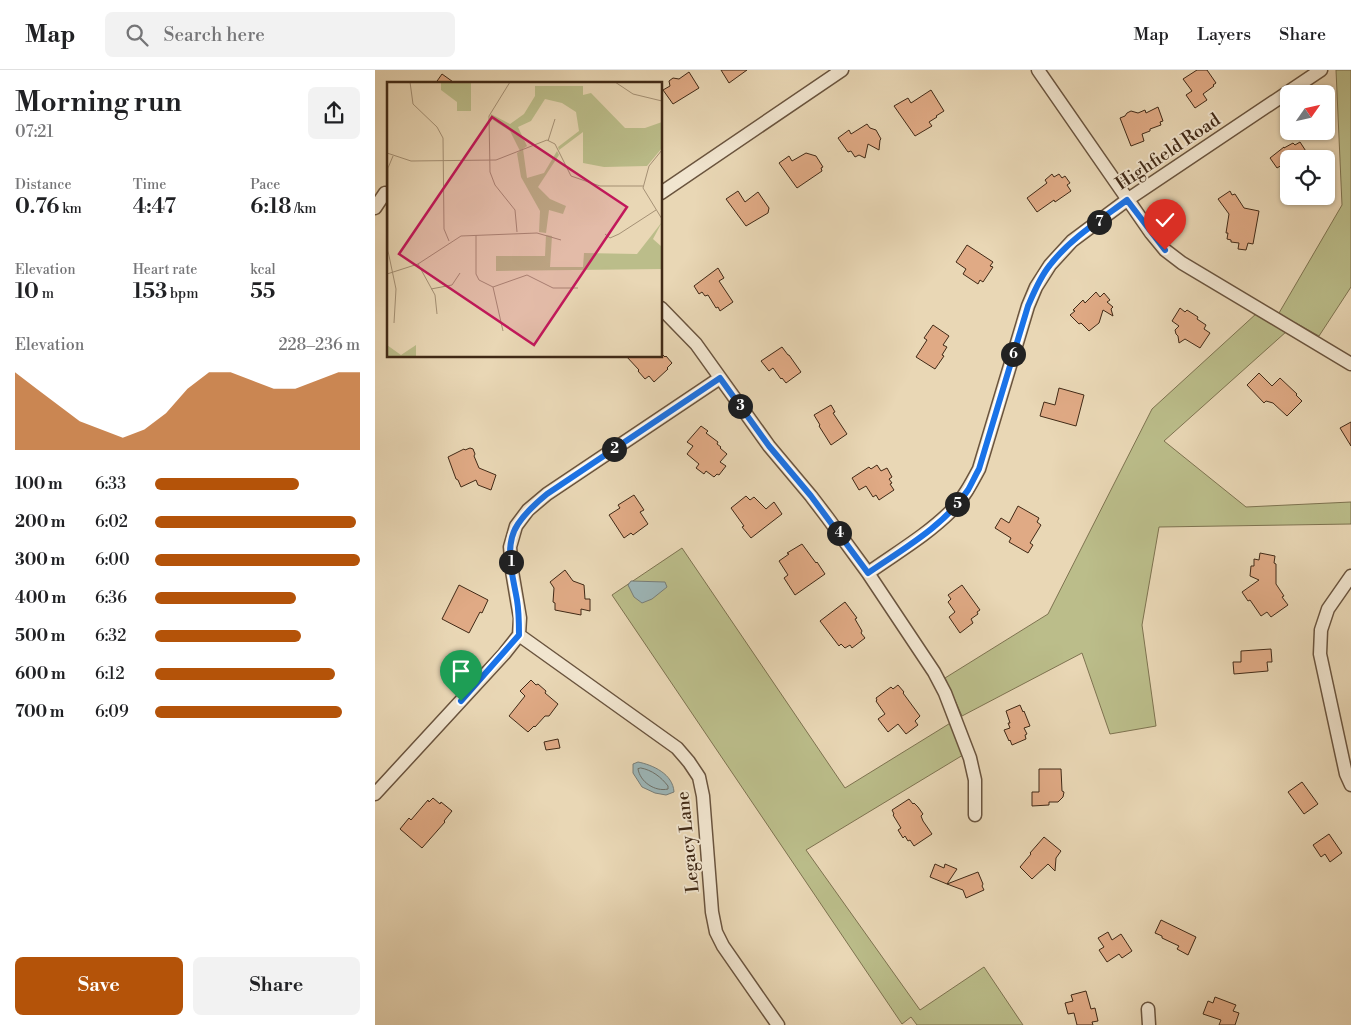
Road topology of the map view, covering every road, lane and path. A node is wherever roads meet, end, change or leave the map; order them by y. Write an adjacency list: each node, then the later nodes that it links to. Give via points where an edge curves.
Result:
1 (842, 70): 5 (street)
2 (1038, 70): 6 (street)
3 (1321, 70): 6 (street, Highfield Road)
4 (383, 192): 7 (street)
5 (663, 192)
6 (1127, 200): 9 (street, via 1165,250 1182,263); 11 (street, Highfield Road, via 1072,241 1049,265 1036,287 979,469 968,489 937,524)
7 (375, 208)
8 (663, 310): 10 (street, via 696,344)
9 (1351, 364)
10 (720, 378): 11 (street); 13 (street, via 528,510 516,526 510,547 520,618)
11 (868, 573): 16 (street, via 945,693 970,758 975,780)
12 (1351, 576): 14 (street, via 1328,609 1321,630 1320,654)
13 (519, 635): 15 (street); 18 (street, Legacy Lane, via 677,748 699,777 716,932)
14 (1351, 785)
15 (375, 794)
16 (975, 815)
17 (1148, 1009): 19 (street)
18 (777, 1025)
19 (1149, 1025)

